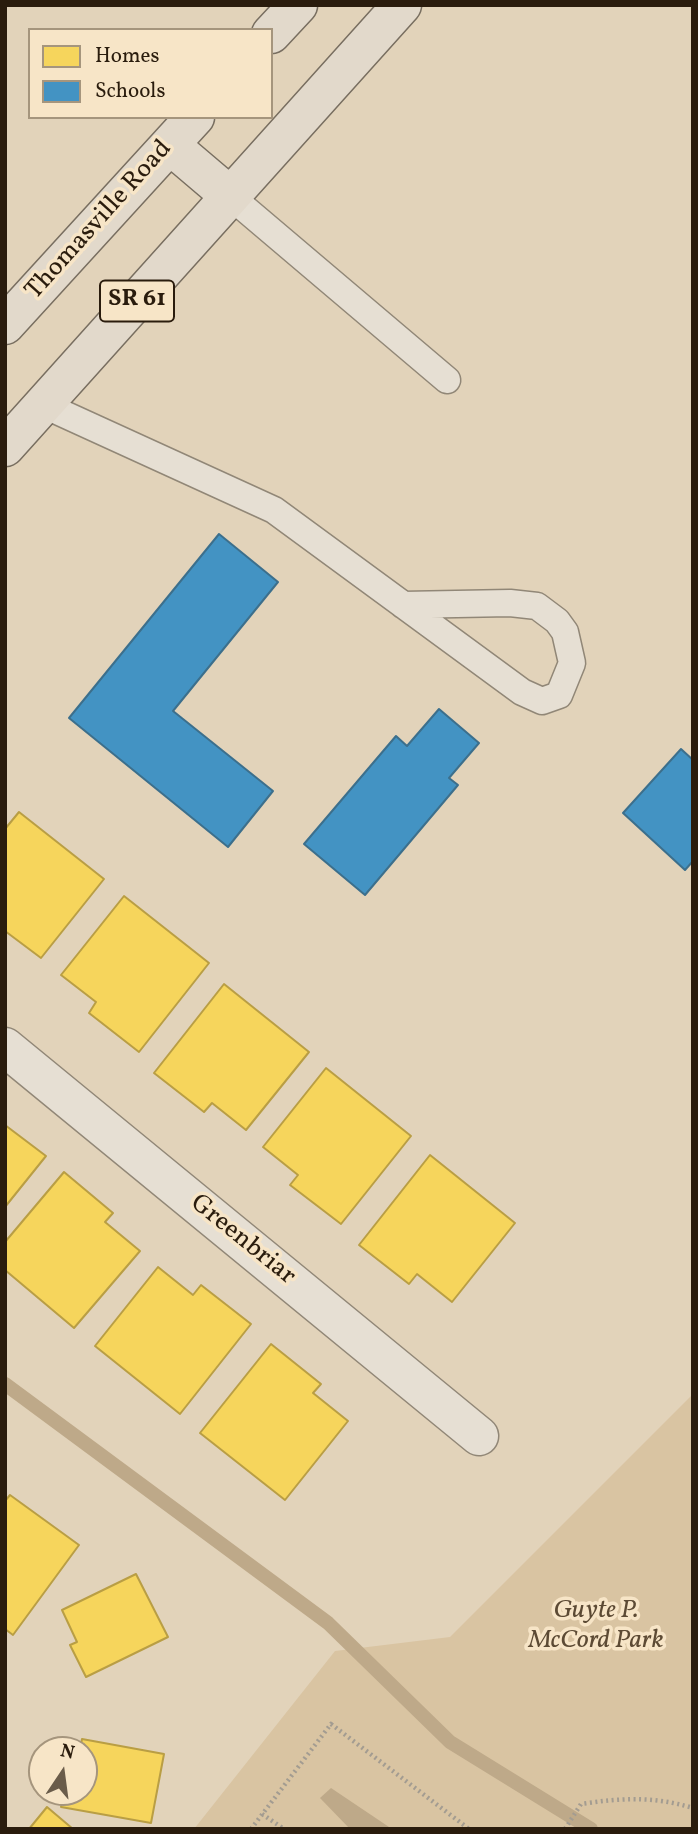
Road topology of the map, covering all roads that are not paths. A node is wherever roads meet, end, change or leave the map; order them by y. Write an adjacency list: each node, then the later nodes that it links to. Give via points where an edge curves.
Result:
1 (298, 5): 3 (main road)
2 (402, 5): 5 (main road, SR 61)
3 (273, 32)
4 (182, 131): 5 (main road); 6 (main road, Thomasville Road)
5 (230, 196): 7 (lane); 8 (main road, SR 61)
6 (5, 325)
7 (447, 380)
8 (44, 405): 9 (main road, SR 61); 10 (lane, via 274,510)
9 (5, 447)
10 (403, 605): 10 (lane, via 522,692 542,701 559,695 572,663 565,632 537,606)
11 (5, 1047): 12 (street, Greenbriar)
12 (479, 1436)

